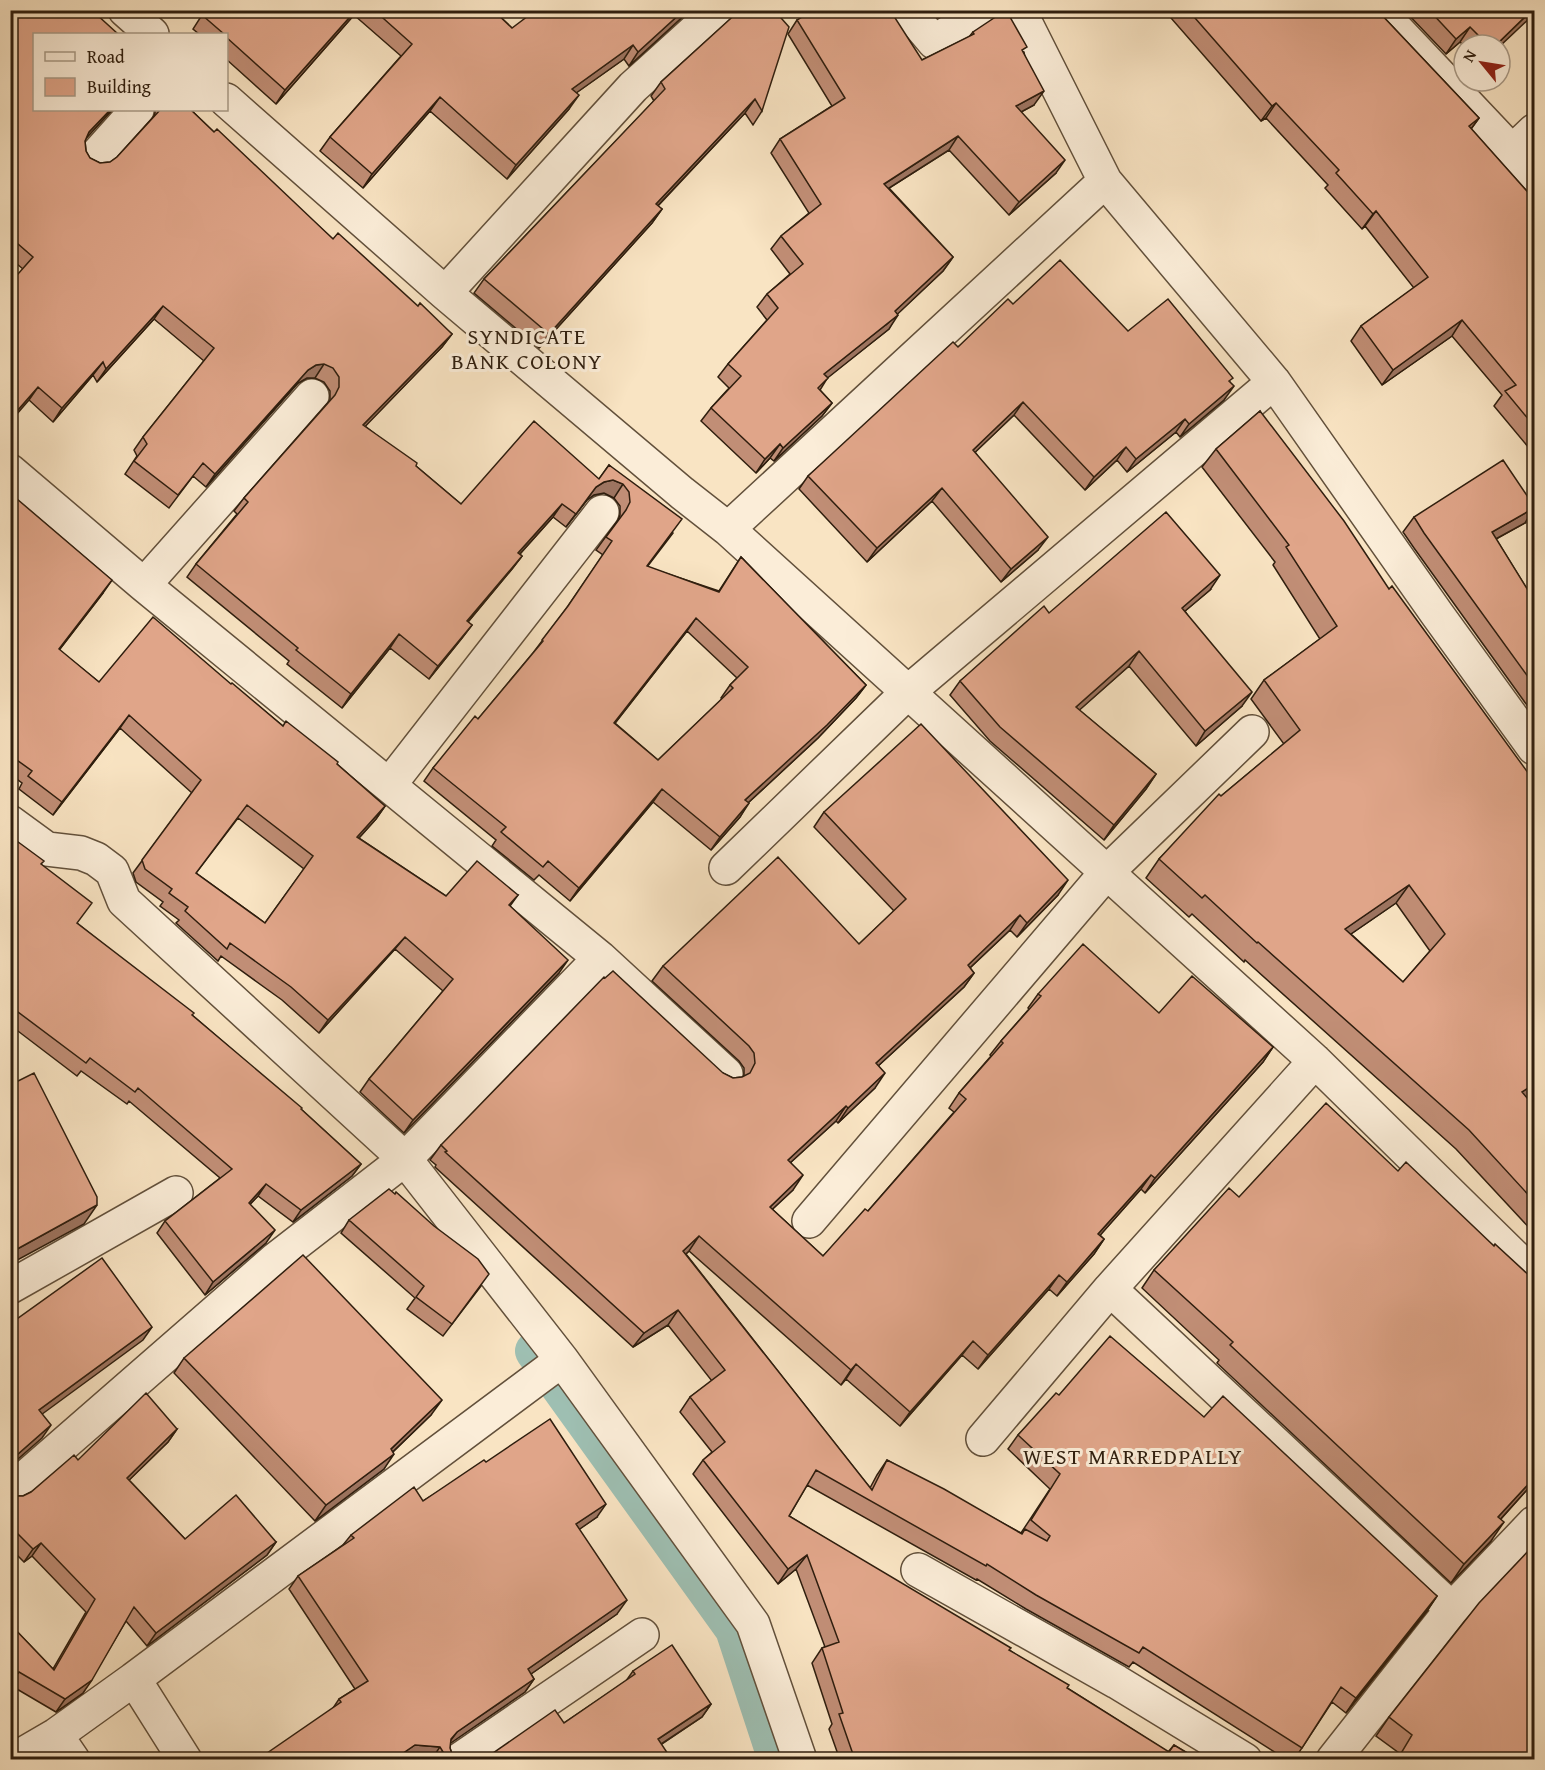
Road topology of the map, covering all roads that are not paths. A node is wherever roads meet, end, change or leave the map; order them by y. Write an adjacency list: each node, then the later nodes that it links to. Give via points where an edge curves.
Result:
1 (125, 10): 7 (street)
2 (718, 10): 15 (street, via 633,87)
3 (907, 10): 4 (street, via 934,42)
4 (984, 10)
5 (1018, 10): 14 (street)
6 (1378, 10): 11 (street)
7 (151, 33)
8 (228, 102): 15 (street)
9 (136, 111): 12 (street)
10 (1534, 130): 11 (street)
11 (1511, 153): 13 (street)
12 (94, 158)
13 (1534, 175)
14 (1104, 181): 16 (street); 20 (street)
15 (445, 293): 20 (street)
16 (1274, 382): 22 (street); 24 (street)
17 (312, 396): 21 (street)
18 (10, 471): 21 (street)
19 (602, 512): 25 (street)
20 (720, 522): 22 (street)
21 (144, 585): 25 (street)
22 (908, 692): 27 (street); 28 (street)
23 (1252, 732): 28 (street)
24 (1534, 748)
25 (390, 784): 29 (street)
26 (10, 822): 32 (street, via 47,849 81,853 112,871 124,901)
27 (726, 868)
28 (1106, 873): 30 (street); 34 (street)
29 (609, 966): 31 (street); 32 (street)
30 (1316, 1061): 35 (street); 37 (street)
31 (726, 1074)
32 (405, 1159): 38 (street); 40 (street, via 276,1259)
33 (176, 1193): 36 (street)
34 (809, 1221)
35 (1534, 1276)
36 (10, 1287)
37 (1110, 1289): 39 (street); 43 (street)
38 (549, 1370): 45 (street); 51 (street, via 753,1624)
39 (983, 1439)
40 (10, 1491)
41 (1534, 1523): 43 (street)
42 (918, 1570): 52 (street, via 1117,1682)
43 (1452, 1609): 47 (street)
44 (642, 1635): 50 (street)
45 (134, 1679): 46 (street); 49 (street)
46 (64, 1747): 48 (street)
47 (1341, 1757)
48 (13, 1760)
49 (185, 1760)
50 (459, 1760)
51 (800, 1760)
52 (1245, 1760)

